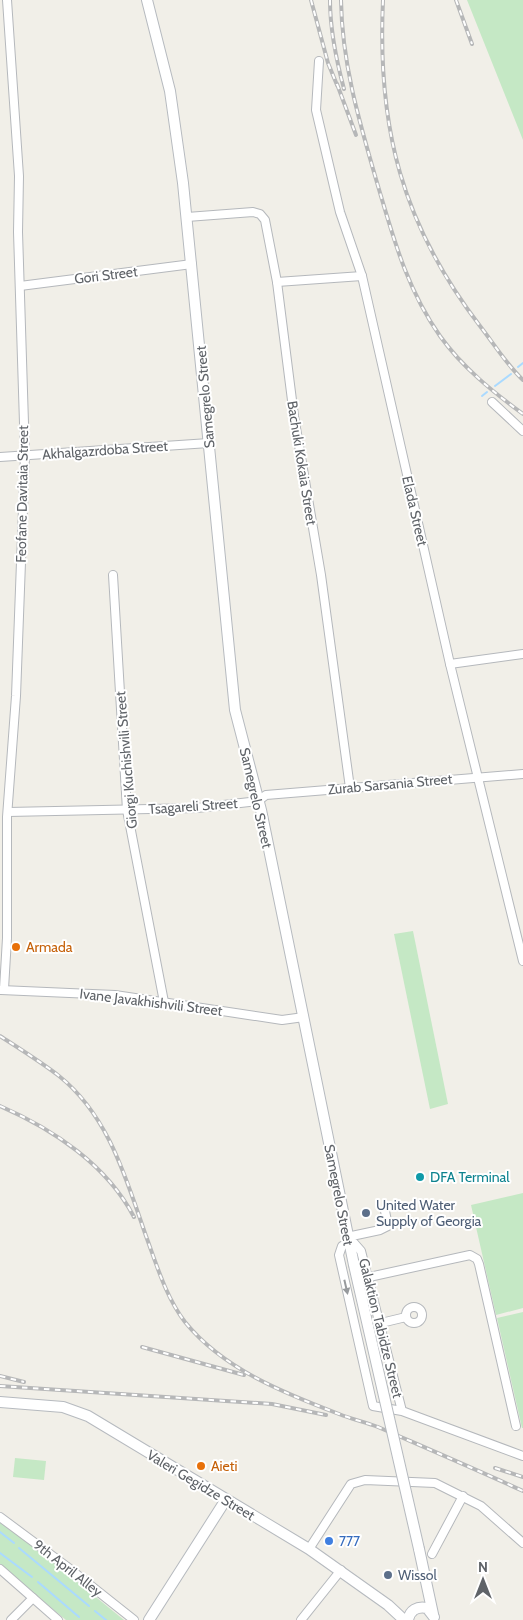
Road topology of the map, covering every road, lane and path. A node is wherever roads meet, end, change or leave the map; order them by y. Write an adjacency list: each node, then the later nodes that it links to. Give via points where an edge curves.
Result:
1 (7, 0): 8 (street, Feofane Davitaia Street, via 19,176)
2 (147, 0): 4 (main road, Samegrelo Street, via 170,91)
3 (320, 61): 6 (street, Elada Street, via 316,110 340,212)
4 (187, 217): 5 (main road, Samegrelo Street); 7 (street, Bachuki Kokaia Street, via 260,214 266,220)
5 (192, 264): 8 (street, Gori Street); 11 (main road, Samegrelo Street)
6 (362, 276): 7 (street); 16 (street, Elada Street)
7 (277, 282): 19 (street, Bachuki Kokaia Street)
8 (20, 286): 12 (street, Feofane Davitaia Street)
9 (492, 402): 10 (street)
10 (523, 431)
11 (209, 443): 12 (street, Akhalgazrdoba Street); 20 (main road, Samegrelo Street, via 235,710)
12 (25, 455): 13 (street, Akhalgazrdoba Street); 22 (street, Feofane Davitaia Street)
13 (0, 457)
14 (113, 575): 21 (street, Giorgi Kuchishvili Street)
15 (523, 654): 16 (street)
16 (450, 664): 18 (street, Elada Street)
17 (523, 774): 18 (street, Zurab Sarsania Street)
18 (477, 777): 19 (street, Zurab Sarsania Street); 23 (street, Elada Street)
19 (350, 788): 20 (street, Zurab Sarsania Street, via 266,795)
20 (258, 801): 21 (street, Tsagareli Street, via 197,808); 26 (main road, Samegrelo Street)
21 (127, 810): 22 (street, Tsagareli Street); 25 (street, Giorgi Kuchishvili Street)
22 (8, 812): 24 (street, Feofane Davitaia Street, via 7,938)
23 (523, 961)
24 (1, 987): 25 (street, Ivane Javakhishvili Street)
25 (164, 1002): 26 (street, Ivane Javakhishvili Street, via 282,1020)
26 (304, 1017): 28 (main road, Samegrelo Street)
27 (385, 1212): 28 (street, via 388,1226)
28 (347, 1240): 29 (street, Galaktion Tabidze Street, via 360,1248); 33 (street, Galaktion Tabidze Street, one-way to 33, via 339,1255 373,1405); 44 (main road, Samegrelo Street, bridge)
29 (369, 1277): 31 (street, Galaktion Tabidze Street); 34 (street, via 470,1255 477,1259)
30 (406, 1317): 31 (street)
31 (381, 1323): 33 (street, Galaktion Tabidze Street)
32 (0, 1402): 37 (main road, Valeri Gegidze Street, via 76,1410)
33 (402, 1411): 35 (street, Galaktion Tabidze Street)
34 (516, 1426)
35 (523, 1456)
36 (463, 1496): 39 (street, via 481,1506); 40 (street, via 428,1481 358,1481 352,1484); 41 (street)
37 (226, 1501): 40 (main road, Valeri Gegidze Street); 51 (main road)
38 (0, 1517): 50 (street, 9th April Alley)
39 (523, 1543)
40 (309, 1549): 43 (main road, Valeri Gegidze Street)
41 (432, 1554)
42 (0, 1569): 45 (street)
43 (341, 1570): 46 (main road, Valeri Gegidze Street, via 388,1605); 52 (street)
44 (428, 1587): 46 (main road); 47 (main road, Samegrelo Street)
45 (33, 1598): 48 (street); 49 (street)
46 (411, 1615): 47 (main road, Valeri Gegidze Street, via 427,1608)
47 (434, 1618)
48 (11, 1620)
49 (58, 1620)
50 (134, 1620)
51 (149, 1620)
52 (301, 1620)

